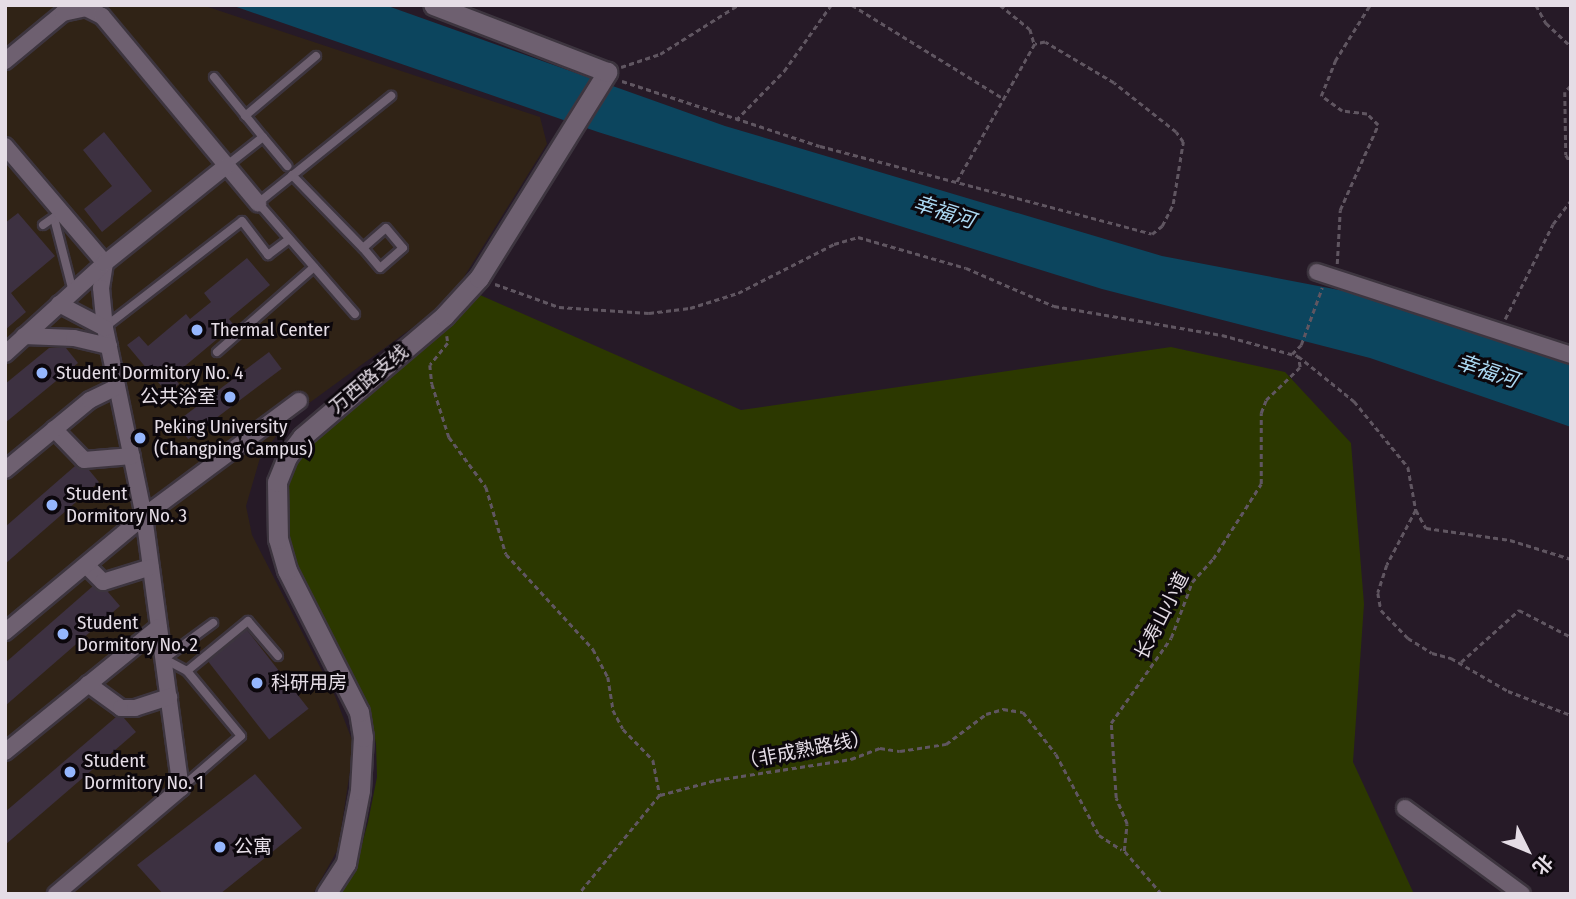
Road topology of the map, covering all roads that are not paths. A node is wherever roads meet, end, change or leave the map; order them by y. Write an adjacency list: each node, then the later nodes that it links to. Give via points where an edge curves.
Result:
1 (433, 5): 49 (street, 万西路支线, via 607,72 479,278 444,316 302,437 277,482 278,539 287,570 359,712 363,737 360,790 346,863)
2 (316, 56): 6 (lane)
3 (5, 61): 9 (street, via 62,13 86,8 102,16)
4 (214, 77): 6 (lane)
5 (390, 96): 11 (lane)
6 (246, 116): 7 (lane)
7 (263, 137): 9 (lane); 10 (lane)
8 (5, 146): 13 (street)
9 (226, 166): 12 (street); 17 (street)
10 (287, 166)
11 (292, 175): 12 (lane); 16 (lane)
12 (258, 203): 15 (lane)
13 (57, 215): 14 (lane); 17 (street); 20 (lane)
14 (43, 225)
15 (289, 239): 18 (lane); 23 (lane, via 268,254 242,221)
16 (363, 248): 16 (lane, via 386,229 403,248 380,268)
17 (105, 263): 20 (street); 23 (street, via 101,288)
18 (314, 267): 22 (lane); 26 (lane)
19 (1326, 275): 28 (street)
20 (73, 292): 21 (street)
21 (60, 304): 23 (street); 24 (street)
22 (355, 314)
23 (105, 328): 25 (street)
24 (24, 336): 25 (street, via 74,338); 27 (street)
25 (108, 346): 29 (street)
26 (217, 352)
27 (5, 354)
28 (1571, 355)
29 (117, 387): 31 (street, via 90,400); 32 (street)
30 (299, 401): 34 (street)
31 (54, 429): 32 (street, via 84,460); 33 (street)
32 (132, 456): 34 (street)
33 (5, 470)
34 (144, 516): 35 (street); 36 (street)
35 (86, 565): 36 (street, via 103,582); 39 (street)
36 (151, 567): 38 (street)
37 (213, 623): 41 (lane)
38 (159, 627): 41 (street); 43 (street)
39 (5, 632)
40 (278, 656): 42 (lane, via 248,621)
41 (164, 659): 42 (lane); 44 (street)
42 (187, 671): 46 (lane, via 241,736)
43 (88, 684): 44 (street, via 121,708); 45 (street)
44 (169, 696): 46 (street)
45 (5, 752)
46 (181, 788): 48 (street)
47 (1405, 808): 50 (street)
48 (56, 894)
49 (326, 894)
50 (1522, 894)

